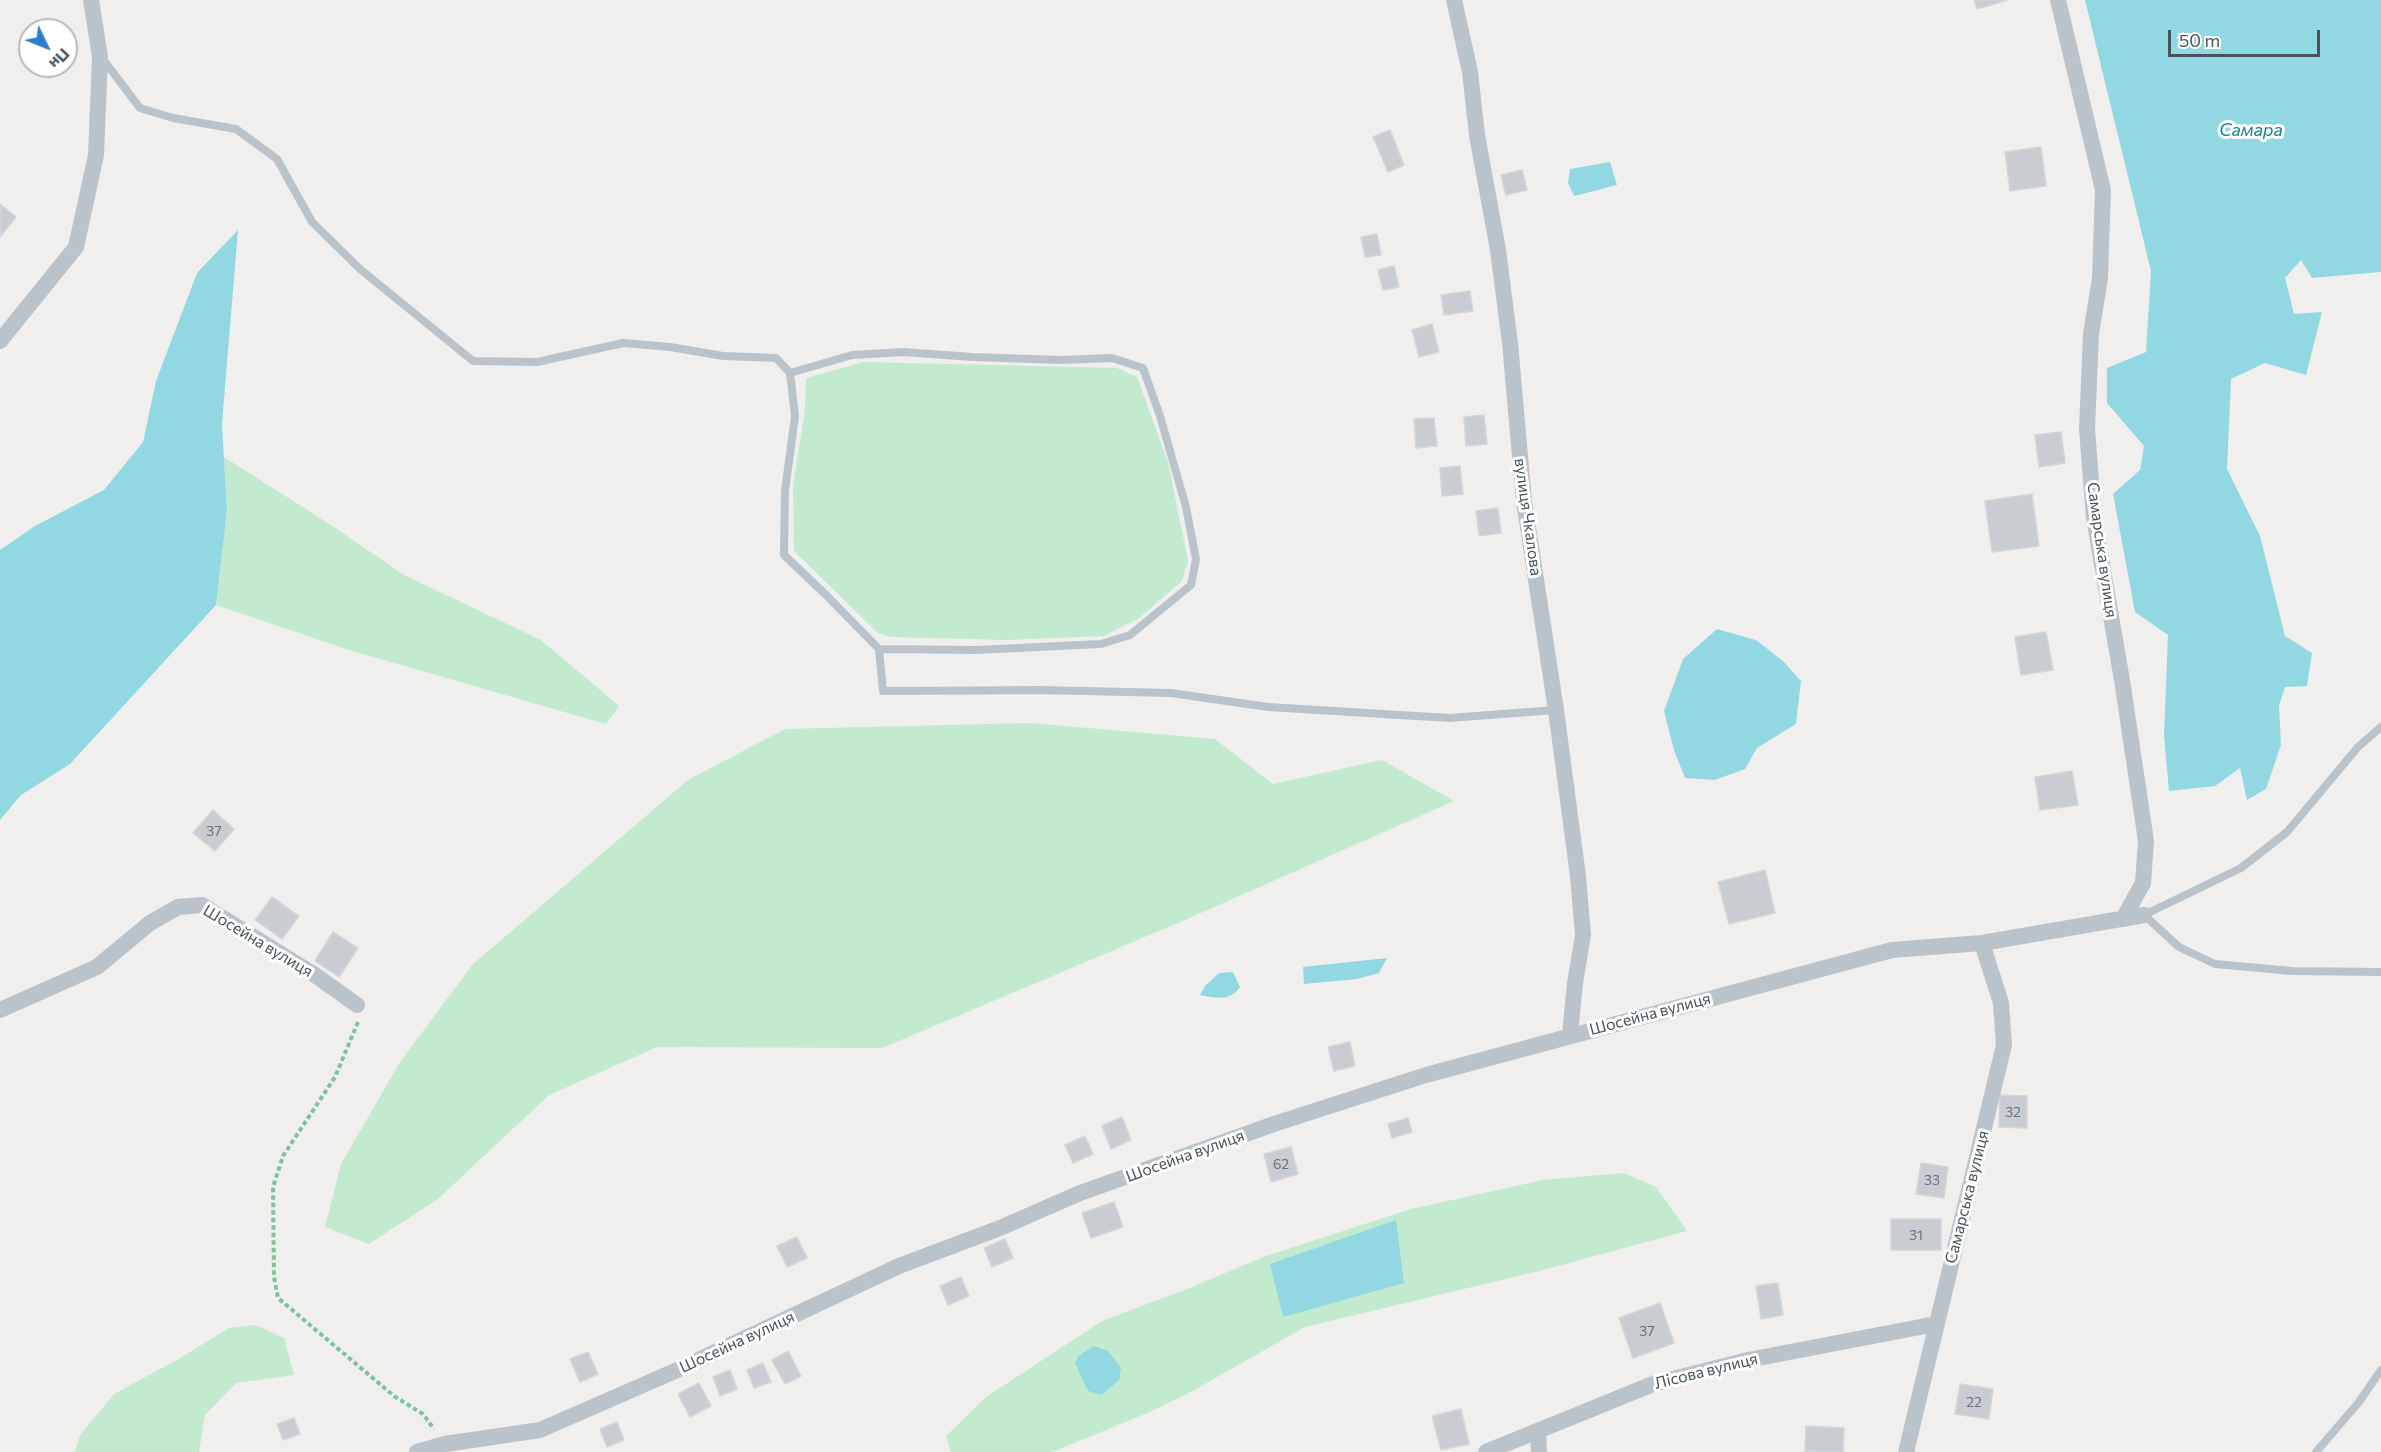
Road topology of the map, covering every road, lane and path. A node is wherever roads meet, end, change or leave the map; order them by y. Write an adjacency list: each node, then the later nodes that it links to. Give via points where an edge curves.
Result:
1 (91, 0): 4 (street)
2 (1454, 0): 8 (street, вулиця Чкалова, via 1470,72 1498,250 1524,501)
3 (2058, 0): 11 (street, Самарська вулиця, via 2103,190 2087,429 2094,518 2146,841 2143,883)
4 (100, 57): 5 (street, via 96,155 76,246); 6 (lane, via 140,108 236,129 277,159 312,222 360,269 473,361 537,362 623,343 723,356 776,358)
5 (0, 341)
6 (790, 373): 7 (lane, via 795,416 785,490 784,555); 7 (lane, via 852,355 903,352 1061,360 1112,358 1143,368 1160,416 1196,559 1191,585 1163,609 1130,635 1101,644 976,650)
7 (879, 649): 8 (lane, via 884,692 1171,693 1268,707 1449,718)
8 (1556, 710): 16 (street, вулиця Чкалова, via 1583,935)
9 (2381, 727): 10 (lane, via 2358,747 2287,832 2241,868)
10 (2144, 915): 11 (street, Шосейна вулиця); 13 (lane, via 2179,947 2215,964 2292,972)
11 (2123, 919): 12 (street, Шосейна вулиця)
12 (1982, 943): 16 (street, Шосейна вулиця, via 1892,950); 17 (street, Самарська вулиця, via 2001,1003 2004,1045)
13 (2381, 972)
14 (357, 1005): 15 (street, Шосейна вулиця, via 202,905 178,907 150,923 97,967); 20 (path, via 358,1026 336,1077 283,1156 273,1187 273,1277 278,1298 394,1396 423,1414)
15 (0, 1010)
16 (1570, 1035): 20 (street, Шосейна вулиця, via 1426,1075 1277,1123 1080,1193 899,1266 540,1430)
17 (1936, 1324): 19 (street, Лісова вулиця, via 1748,1360 1653,1384); 24 (street, Самарська вулиця)
18 (2381, 1370): 25 (lane)
19 (1538, 1431): 22 (street, Лісова вулиця); 23 (street)
20 (445, 1444): 21 (street, Шосейна вулиця)
21 (417, 1452)
22 (1486, 1452)
23 (1539, 1452)
24 (1906, 1452)
25 (2316, 1452)

